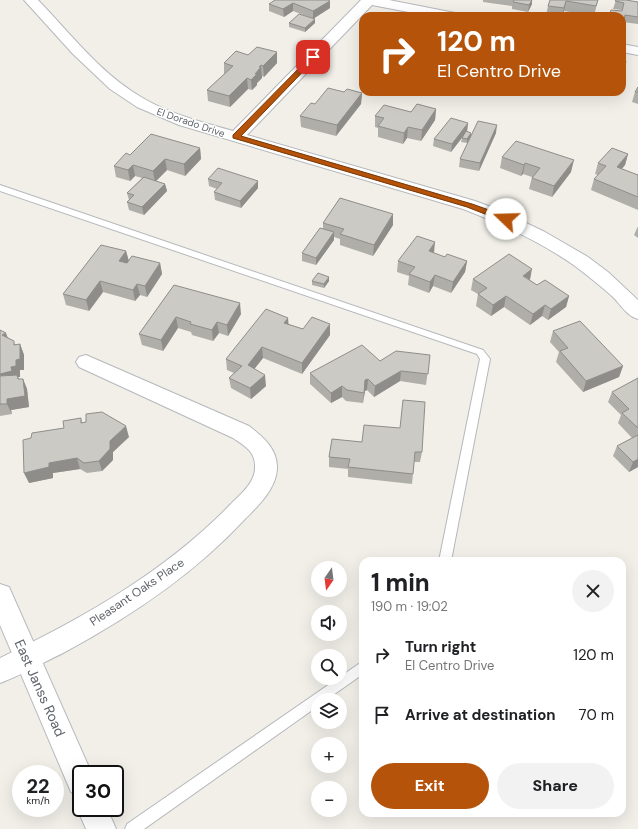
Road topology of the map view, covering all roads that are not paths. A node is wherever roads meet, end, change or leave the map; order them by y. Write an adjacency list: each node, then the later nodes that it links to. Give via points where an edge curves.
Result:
1 (31, 0): 6 (street, El Dorado Drive, via 107,80 130,97 185,122)
2 (368, 0): 3 (street); 6 (street)
3 (430, 12)
4 (626, 48): 5 (street)
5 (638, 50)
6 (236, 137): 8 (street, El Dorado Drive, via 469,205 506,219 576,257 609,283)
7 (0, 188): 10 (lane, via 480,352 485,359)
8 (638, 312)
9 (86, 362): 12 (street, Pleasant Oaks Place, via 241,432 258,445 264,457 266,471 259,488 231,520 176,569 110,614)
10 (446, 557)
11 (0, 595): 12 (main road, East Janss Road)
12 (27, 658): 14 (street, Pleasant Oaks Place); 15 (main road, East Janss Road)
13 (359, 670): 18 (lane)
14 (0, 671)
15 (74, 765)
16 (96, 817): 17 (main road)
17 (101, 829)
18 (132, 829)

